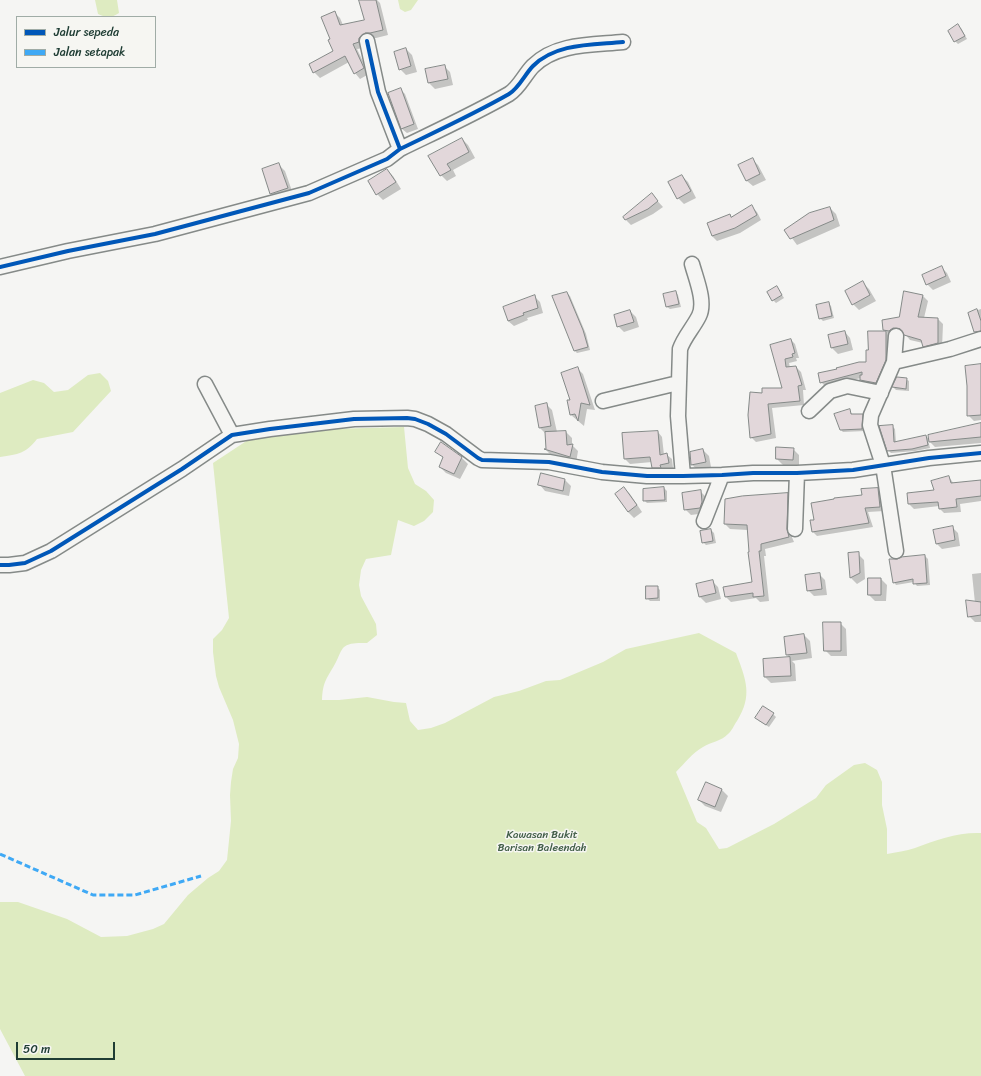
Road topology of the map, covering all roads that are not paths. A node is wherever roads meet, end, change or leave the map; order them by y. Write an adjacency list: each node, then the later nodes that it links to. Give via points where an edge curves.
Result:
1 (367, 41): 3 (street, via 378,92)
2 (623, 42): 3 (street, via 576,46 548,54 532,67 511,93)
3 (400, 149): 5 (street, via 387,160 309,194 155,234)
4 (692, 264): 9 (street, via 702,305 698,318 682,341)
5 (0, 267)
6 (896, 336): 8 (street)
7 (981, 339): 8 (street)
8 (894, 362): 11 (street)
9 (678, 383): 12 (street); 19 (street)
10 (205, 384): 14 (street)
11 (881, 393): 13 (street, via 847,386 830,391); 16 (street, via 870,421)
12 (603, 401)
13 (809, 411)
14 (232, 435): 19 (street, via 354,419 411,419 428,424 446,434 482,460 549,462 602,472); 23 (street, via 51,552 25,564)
15 (981, 453): 16 (street)
16 (883, 465): 17 (street, via 853,470); 22 (street)
17 (797, 473): 18 (street); 21 (street)
18 (722, 475): 19 (street); 20 (street)
19 (683, 476)
20 (704, 521)
21 (795, 529)
22 (896, 551)
23 (0, 565)

